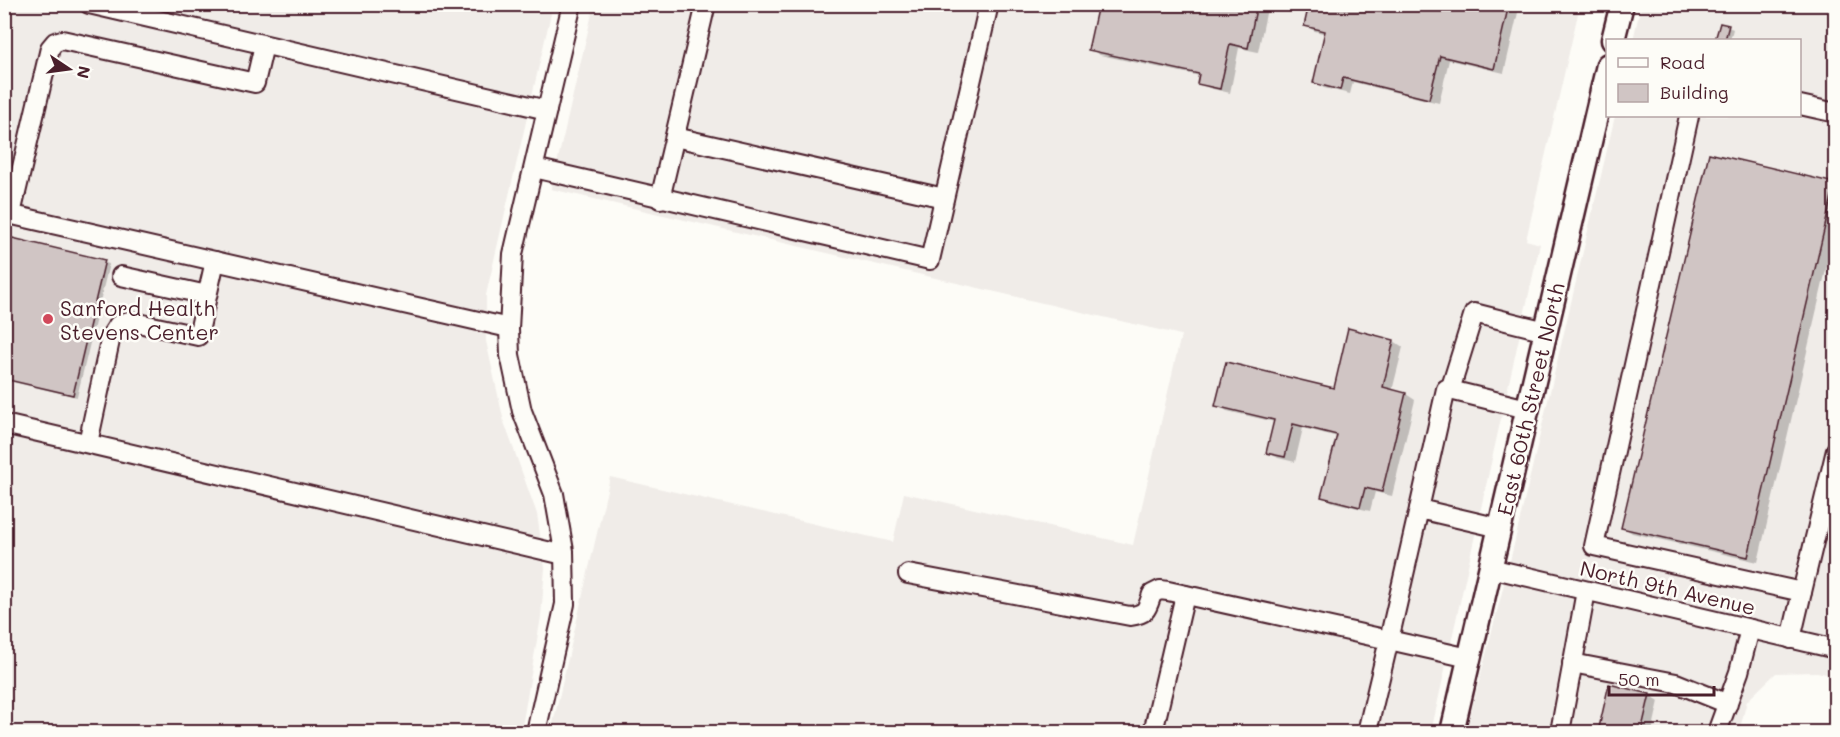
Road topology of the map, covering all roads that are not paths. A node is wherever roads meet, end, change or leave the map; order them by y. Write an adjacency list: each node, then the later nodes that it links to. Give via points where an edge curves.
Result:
1 (89, 4): 7 (street)
2 (572, 4): 10 (street)
3 (706, 4): 13 (street)
4 (989, 4): 15 (street)
5 (1622, 4): 6 (main road)
6 (1613, 39)
7 (264, 45): 10 (street); 17 (street, via 255,83 62,40 55,42 50,48)
8 (1606, 74): 22 (main road, East 60th Street North)
9 (1801, 105): 11 (street)
10 (548, 110): 14 (street)
11 (1836, 113)
12 (1689, 117): 34 (street, via 1594,546)
13 (675, 137): 15 (street); 16 (street)
14 (534, 168): 16 (street); 21 (street, via 513,254)
15 (944, 198): 16 (street, via 930,260)
16 (660, 199)
17 (8, 214): 18 (street)
18 (214, 261): 20 (street); 21 (street)
19 (121, 276): 20 (street)
20 (207, 295): 26 (street, via 198,336 129,321 118,326 111,336)
21 (509, 327): 30 (street, via 510,355 522,411 554,494)
22 (1546, 331): 23 (street, via 1474,313); 24 (main road, East 60th Street North)
23 (1450, 390): 24 (street); 28 (street, via 1446,389)
24 (1527, 409): 29 (main road, East 60th Street North)
25 (4, 424): 26 (street)
26 (88, 443): 30 (street)
27 (1836, 450): 34 (street)
28 (1419, 509): 29 (street); 38 (street)
29 (1500, 528): 31 (main road, East 60th Street North)
30 (564, 555): 43 (street, via 565,604)
31 (1490, 568): 33 (street, North 9th Avenue); 40 (main road, East 60th Street North)
32 (908, 574): 35 (street, via 1130,616 1141,615 1152,594 1160,590)
33 (1586, 591): 36 (street, North 9th Avenue); 41 (street)
34 (1802, 592): 37 (street)
35 (1185, 595): 38 (street); 44 (street)
36 (1750, 629): 37 (street, North 9th Avenue); 42 (street)
37 (1791, 639): 39 (street, North 9th Avenue)
38 (1389, 640): 40 (street); 45 (street)
39 (1836, 650)
40 (1469, 658): 46 (main road, East 60th Street North)
41 (1572, 663): 42 (street, via 1676,683); 47 (street)
42 (1728, 704): 48 (street)
43 (536, 732)
44 (1153, 732)
45 (1367, 732)
46 (1452, 732)
47 (1560, 732)
48 (1717, 732)

